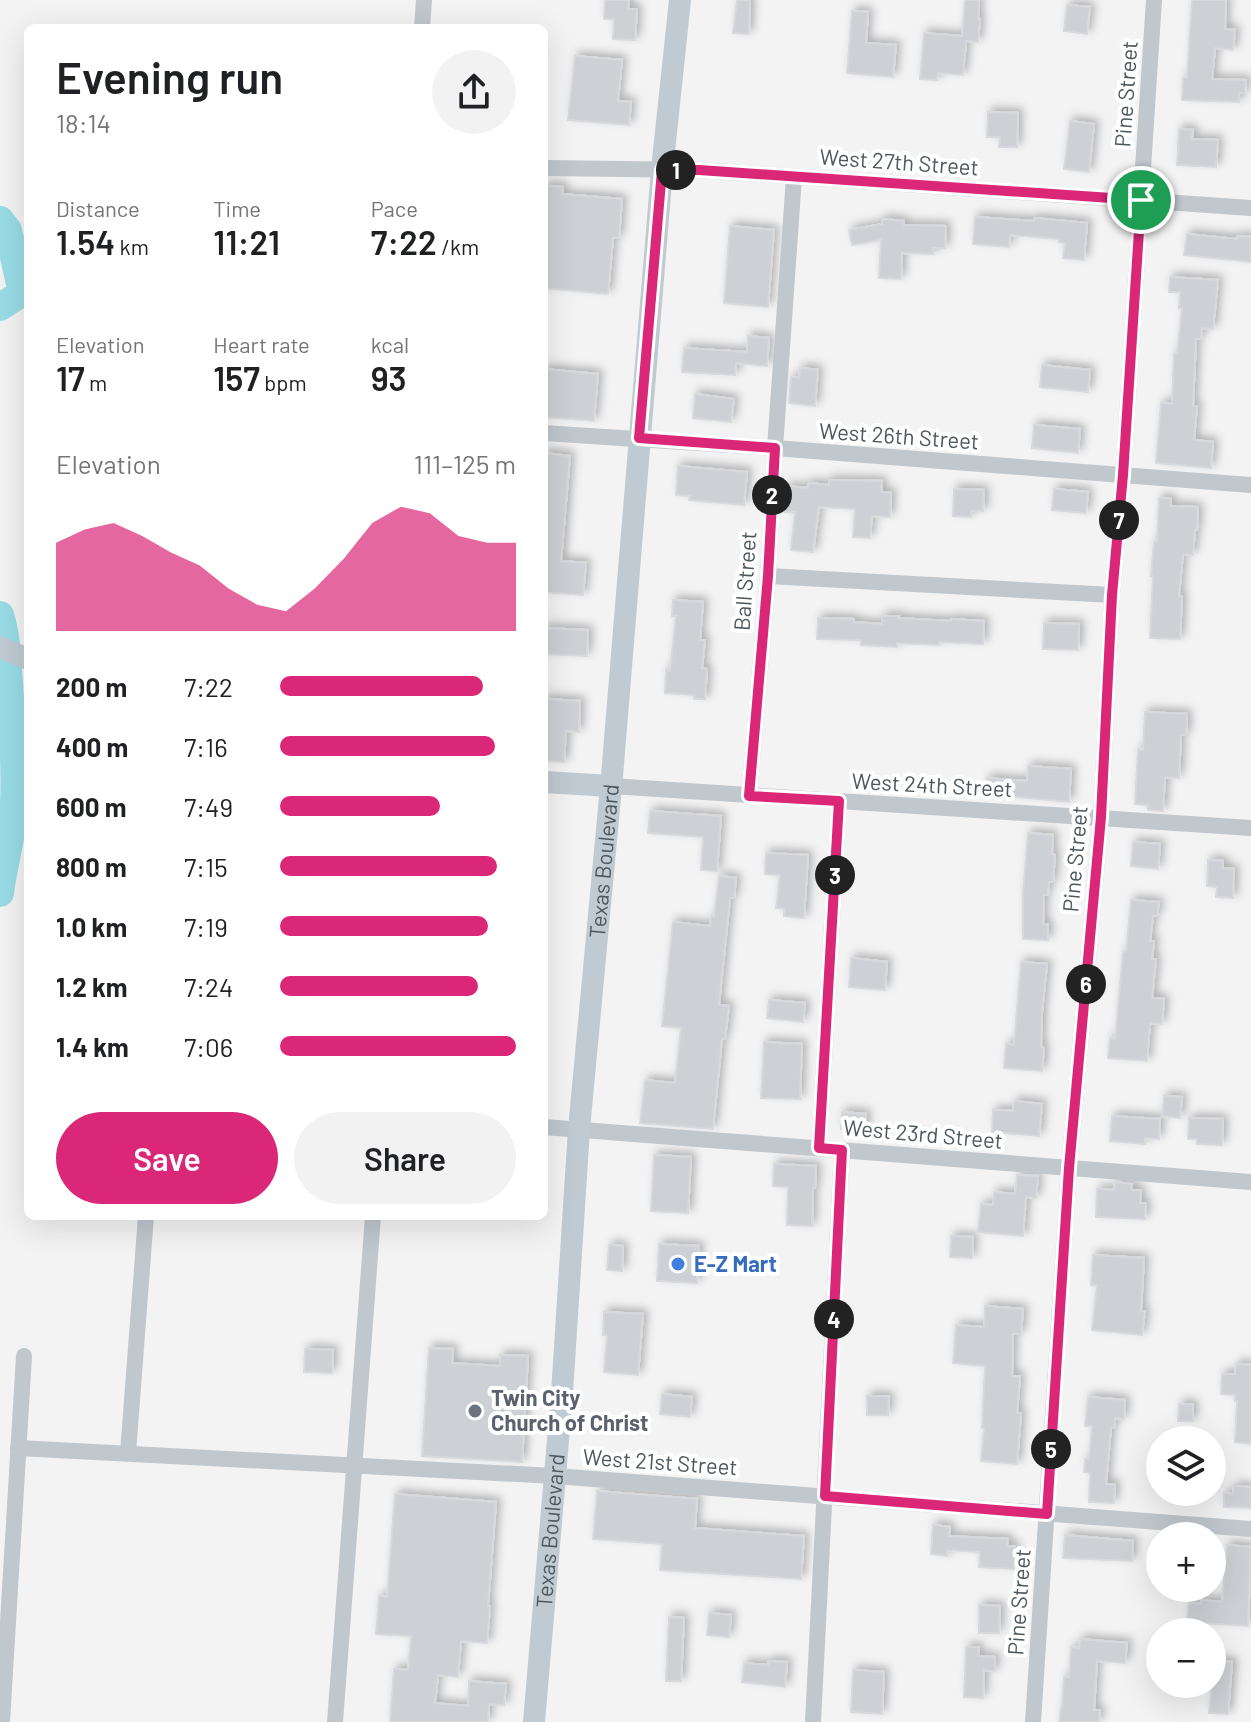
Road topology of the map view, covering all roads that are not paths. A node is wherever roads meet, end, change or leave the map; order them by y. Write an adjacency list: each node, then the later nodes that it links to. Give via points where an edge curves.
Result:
1 (424, 0): 4 (street)
2 (680, 0): 6 (main road, Texas Boulevard)
3 (1154, 0): 8 (street, Pine Street)
4 (422, 24)
5 (548, 168): 6 (street, West 27th Street)
6 (662, 170): 7 (street, West 27th Street); 11 (main road, Texas Boulevard)
7 (794, 177): 8 (street, West 27th Street); 12 (street, Ball Street)
8 (1141, 200): 9 (street, West 27th Street); 13 (street, Pine Street)
9 (1251, 208)
10 (548, 433): 11 (street, West 26th Street)
11 (639, 438): 12 (street, West 26th Street); 18 (main road, Texas Boulevard)
12 (775, 448): 13 (street, West 26th Street); 15 (street, Ball Street)
13 (1123, 475): 14 (street, West 26th Street); 16 (street, Pine Street)
14 (1251, 485)
15 (768, 576): 16 (street); 19 (street, Ball Street)
16 (1112, 595): 21 (street, Pine Street)
17 (548, 782): 18 (main road)
18 (611, 786): 19 (street, West 24th Street); 24 (main road, Texas Boulevard)
19 (749, 796): 20 (street, West 24th Street)
20 (839, 801): 21 (street, West 24th Street); 25 (street)
21 (1101, 817): 22 (street, West 24th Street); 27 (street, Pine Street)
22 (1251, 828)
23 (548, 1127): 24 (street, West 23rd Street)
24 (579, 1129): 25 (street, West 23rd Street); 35 (main road, Texas Boulevard)
25 (819, 1148): 26 (street, West 23rd Street)
26 (842, 1150): 27 (street, West 23rd Street); 36 (street)
27 (1069, 1168): 28 (street, West 23rd Street); 37 (street, Pine Street)
28 (1251, 1182)
29 (146, 1220): 33 (street)
30 (373, 1220): 34 (street)
31 (24, 1356): 32 (street)
32 (18, 1448): 33 (street, West 21st Street); 39 (street)
33 (128, 1453): 34 (street, West 21st Street)
34 (355, 1467): 35 (street, West 21st Street); 40 (street)
35 (555, 1476): 36 (street, West 21st Street); 41 (main road, Texas Boulevard)
36 (825, 1496): 37 (street, West 21st Street); 42 (street)
37 (1047, 1514): 38 (street, West 21st Street); 43 (street, Pine Street)
38 (1251, 1529)
39 (2, 1722)
40 (335, 1722)
41 (534, 1722)
42 (813, 1722)
43 (1033, 1722)

